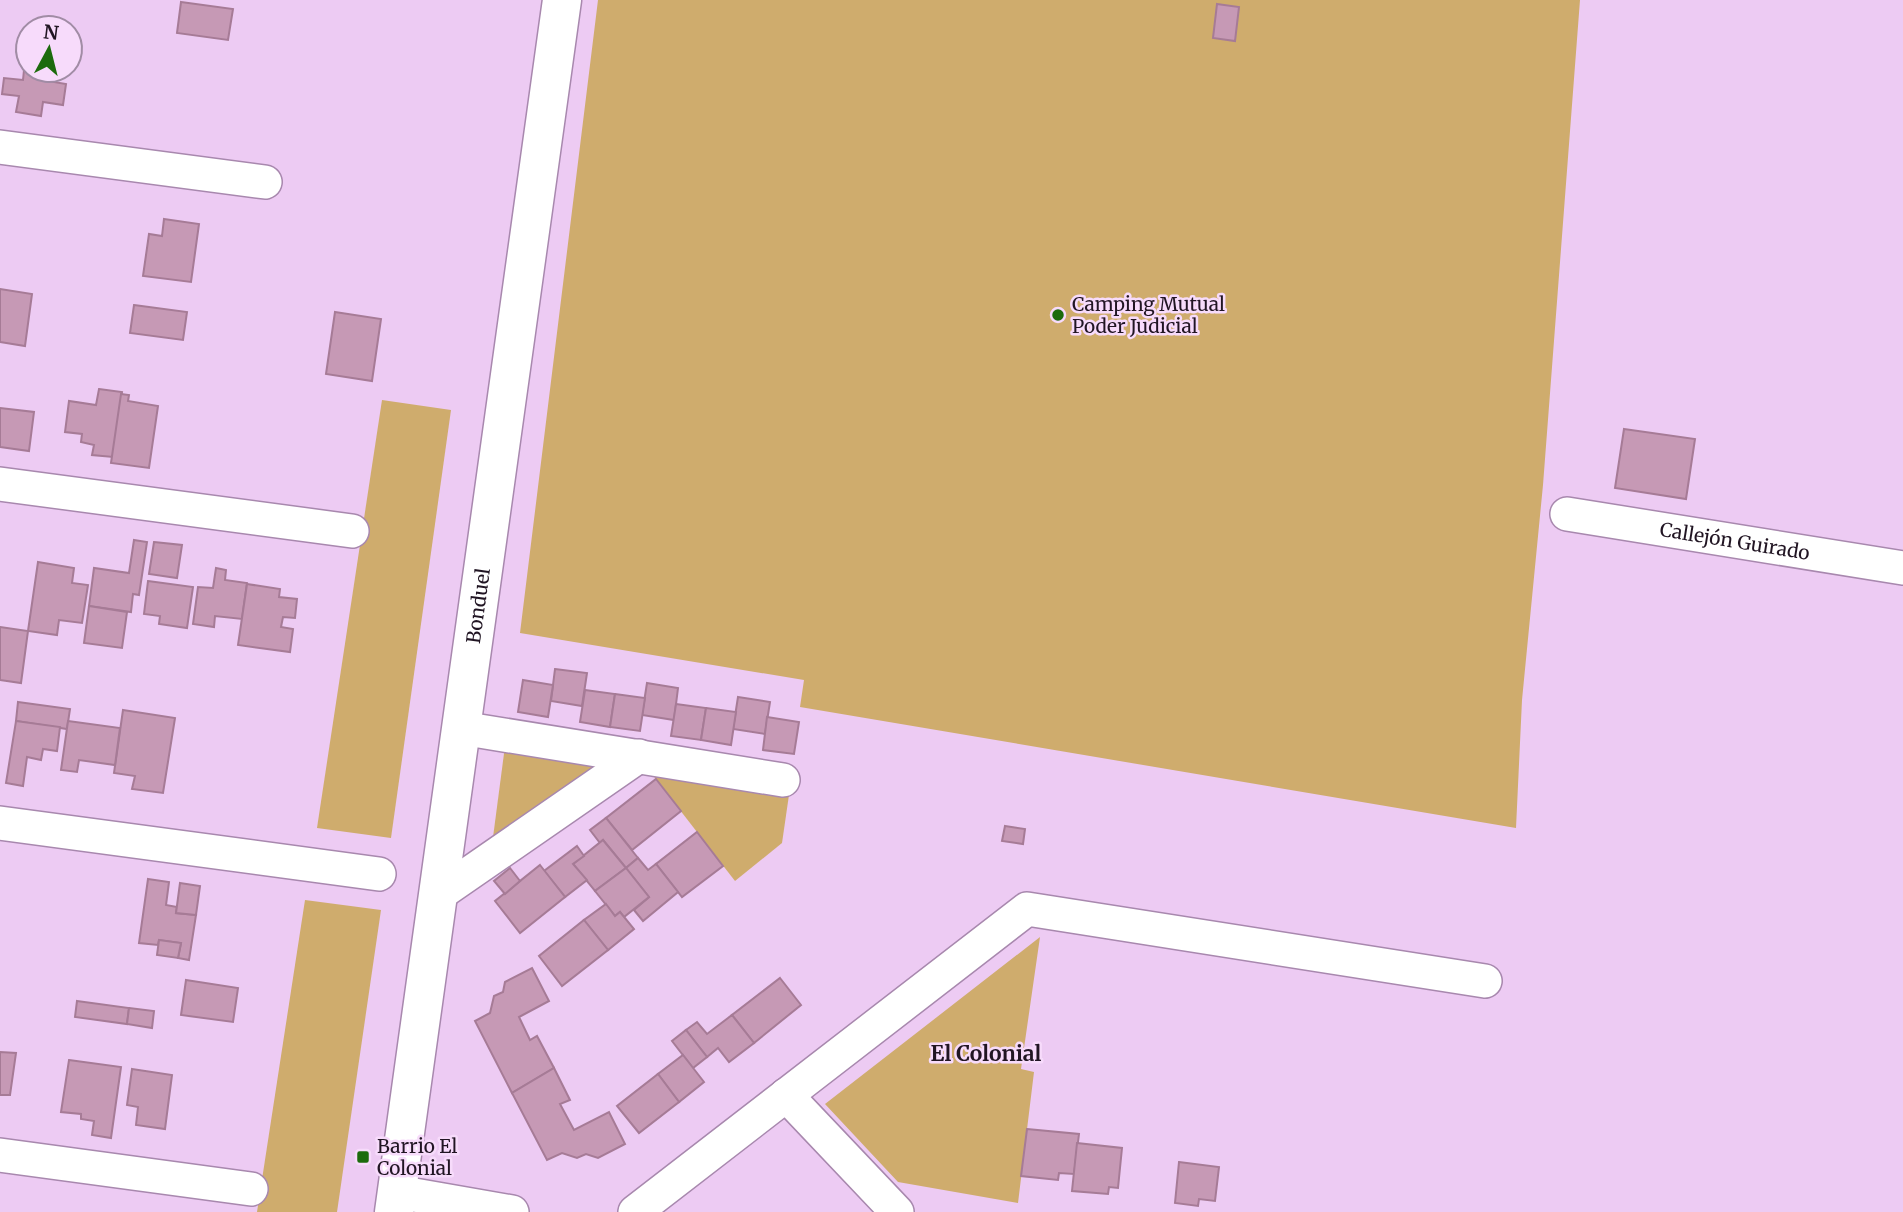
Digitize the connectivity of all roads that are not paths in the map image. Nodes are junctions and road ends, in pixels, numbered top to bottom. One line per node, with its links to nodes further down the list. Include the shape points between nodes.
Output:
1 (562, 0): 8 (main road, Bonduel)
2 (0, 147): 3 (street)
3 (265, 182)
4 (0, 485): 6 (street)
5 (1567, 514): 7 (street, Callejón Guirado)
6 (352, 531)
7 (1903, 568)
8 (461, 728): 9 (street); 13 (main road, Bonduel)
9 (639, 756): 10 (street); 13 (street)
10 (783, 780)
11 (0, 822): 12 (street)
12 (379, 874)
13 (438, 895): 18 (main road, Bonduel)
14 (1485, 981): 15 (street, via 1027,909)
15 (786, 1095): 20 (street); 21 (street)
16 (0, 1155): 17 (street)
17 (251, 1189)
18 (396, 1202): 19 (street)
19 (512, 1212)
20 (635, 1212)
21 (897, 1212)

